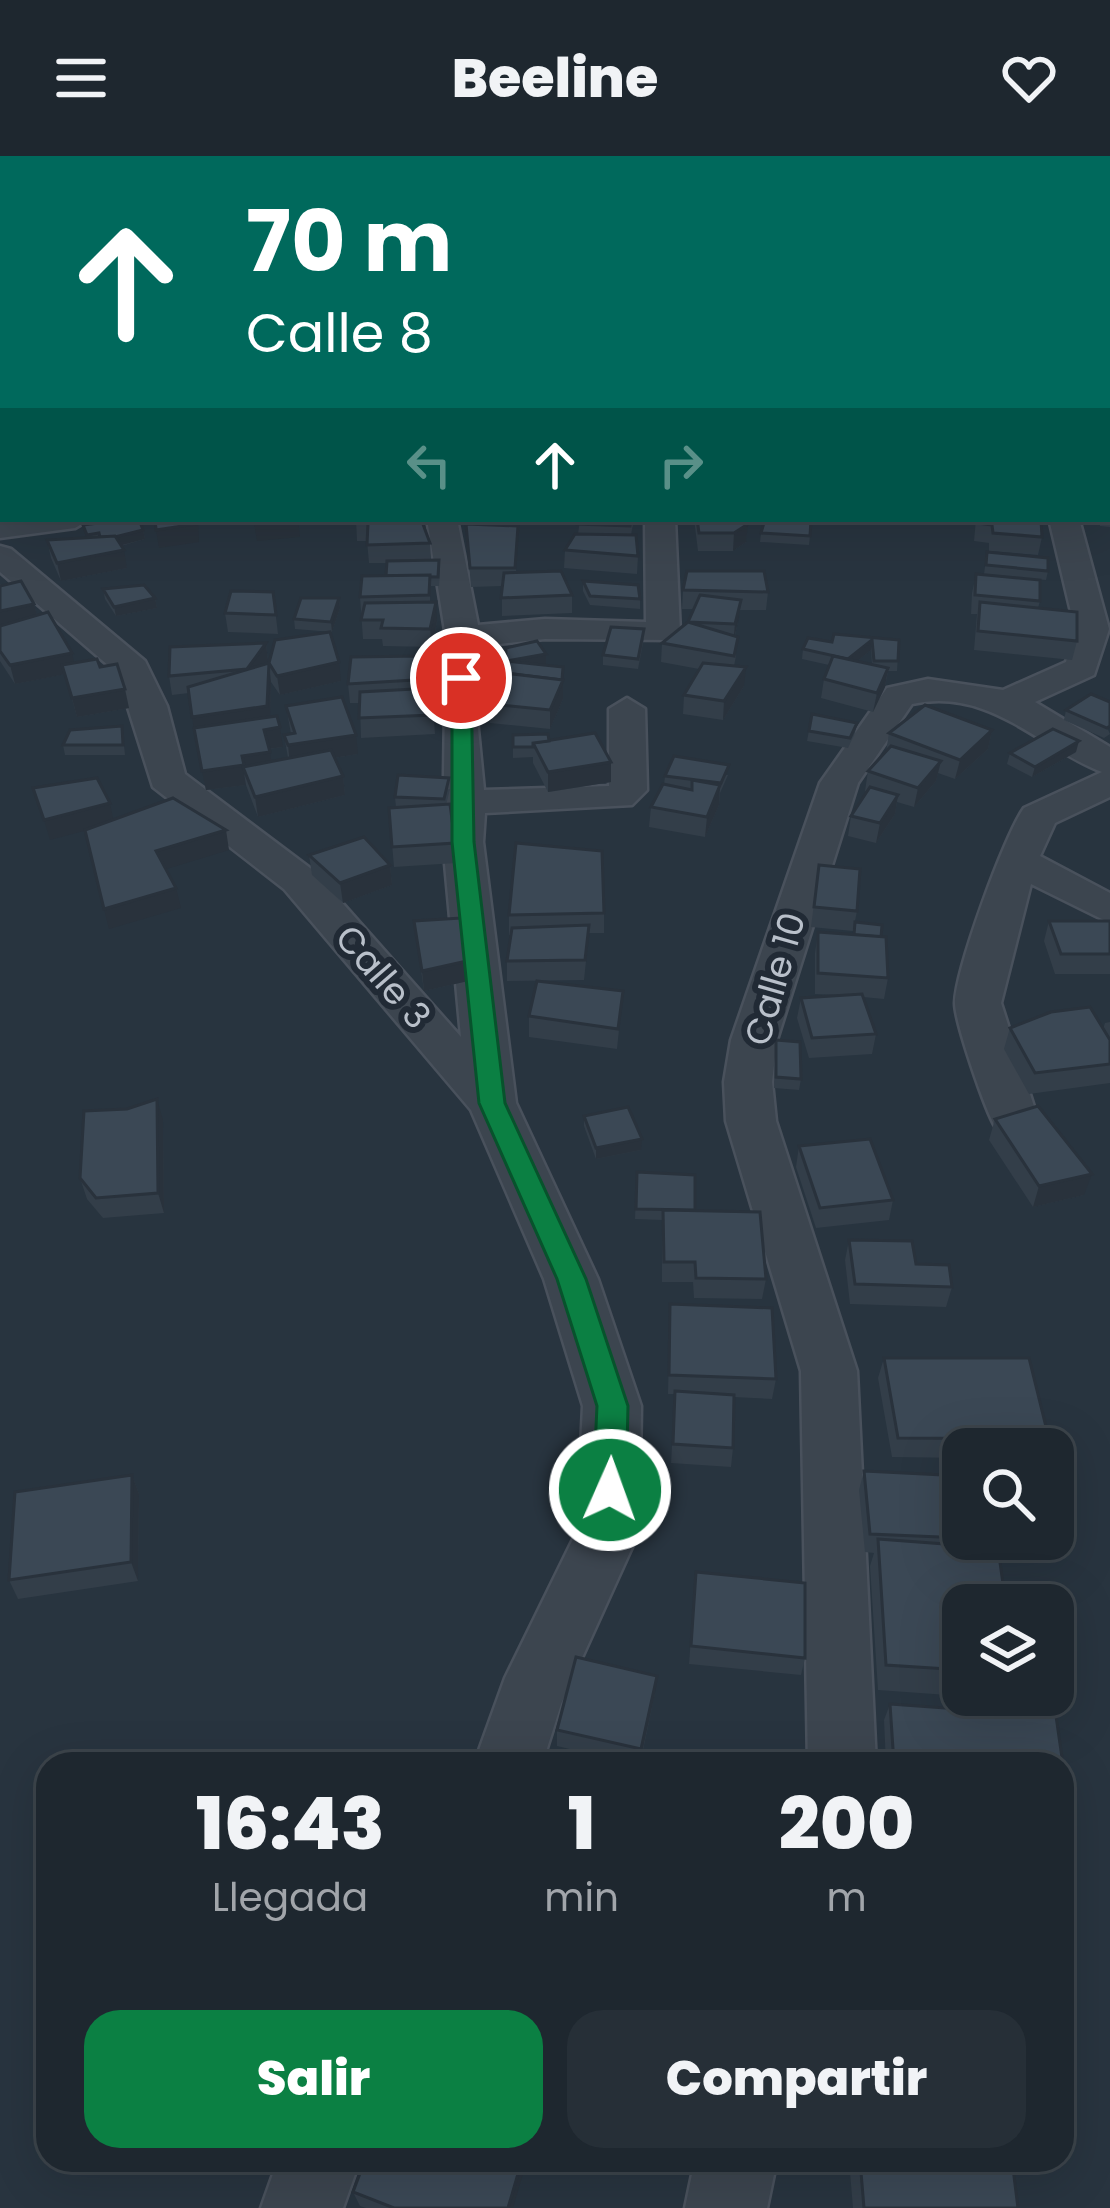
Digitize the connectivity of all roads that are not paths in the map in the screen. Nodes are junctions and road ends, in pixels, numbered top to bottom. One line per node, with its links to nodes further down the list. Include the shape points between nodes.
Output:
1 (52, 522): 5 (street)
2 (443, 522): 7 (street)
3 (659, 522): 7 (street, via 662,633 545,629)
4 (1065, 522): 8 (street, via 1092,629 1082,668)
5 (0, 529)
6 (0, 556): 15 (street, Calle 3, via 133,668 166,779 298,880)
7 (464, 637): 12 (street)
8 (1006, 701): 10 (street); 18 (street, Calle 10, via 928,690 900,696 839,783 754,1040 751,1121 830,1371)
9 (626, 710): 12 (street, via 628,790 618,797)
10 (1110, 763)
11 (1110, 782): 13 (street, via 1038,816)
12 (466, 802): 15 (street, via 463,842)
13 (1017, 860): 14 (street); 16 (street, via 978,1004)
14 (1110, 910)
15 (492, 1103): 17 (street, Calle 3, via 572,1279 612,1406 608,1532)
16 (1013, 1116)
17 (512, 1752)
18 (842, 1752)
19 (315, 2172): 21 (street)
20 (734, 2172): 22 (street)
21 (302, 2208)
22 (726, 2208)

